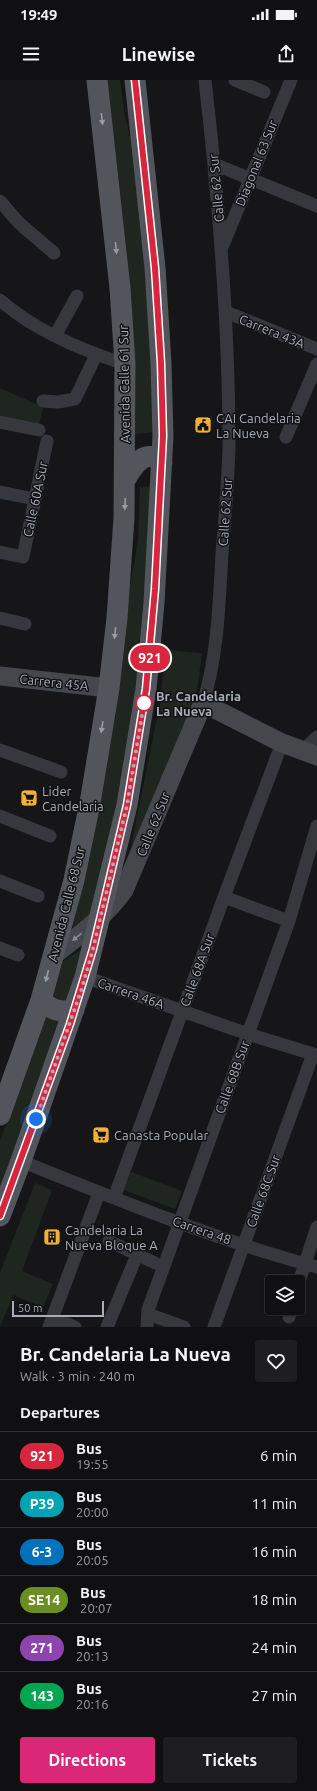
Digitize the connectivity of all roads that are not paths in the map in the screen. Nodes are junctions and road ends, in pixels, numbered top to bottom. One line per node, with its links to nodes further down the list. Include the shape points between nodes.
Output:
1 (97, 80): 19 (main road, Avenida Calle 61 Sur, one-way to 19, via 119,281)
2 (135, 80): 24 (main road, via 155,268 161,370)
3 (205, 80): 7 (street, Calle 62 Sur)
4 (235, 80): 6 (street)
5 (291, 80): 8 (street, Diagonal 63 Sur)
6 (264, 92)
7 (214, 164): 8 (street); 11 (street, Calle 62 Sur)
8 (250, 178): 10 (street); 11 (street, Diagonal 63 Sur)
9 (0, 201): 12 (street, via 19,223)
10 (317, 206)
11 (222, 246): 15 (street, Calle 62 Sur)
12 (54, 253)
13 (77, 296): 16 (street)
14 (0, 300): 16 (street, via 34,325)
15 (226, 312): 17 (street, Carrera 43A); 33 (street, Calle 62 Sur, via 229,404 227,499 215,650)
16 (55, 336): 18 (street)
17 (317, 349)
18 (96, 355): 19 (street); 21 (street, via 74,399)
19 (125, 364): 25 (main road, Avenida Calle 61 Sur)
20 (317, 364): 23 (street)
21 (43, 401)
22 (0, 422): 27 (street, Calle 60A Sur, via 43,436)
23 (286, 437)
24 (162, 463): 25 (main road, via 153,457 145,457 138,461); 45 (main road, via 146,689 127,805)
25 (125, 480): 32 (main road, Avenida Calle 61 Sur, one-way to 32, via 120,579)
26 (0, 492): 27 (street)
27 (34, 500): 28 (street, Calle 60A Sur, via 23,557)
28 (0, 552)
29 (0, 618): 30 (street)
30 (26, 624)
31 (0, 676): 32 (street, Carrera 45A)
32 (109, 688): 49 (main road, Avenida Calle 68 Sur, one-way to 49, via 74,880)
33 (203, 703): 35 (street); 45 (street, Calle 62 Sur, via 132,876 116,902)
34 (317, 737): 37 (street)
35 (282, 743): 37 (street); 44 (street, Calle 68A Sur)
36 (0, 750): 38 (street)
37 (309, 754)
38 (61, 772)
39 (0, 816): 41 (street)
40 (317, 826): 46 (street, Calle 68B Sur)
41 (50, 836)
42 (0, 881): 43 (street)
43 (38, 896)
44 (224, 897): 46 (street); 53 (street, Calle 68A Sur)
45 (101, 918): 49 (street, Calle 62 Sur, one-way to 49); 50 (main road)
46 (289, 921): 54 (street, Calle 68B Sur)
47 (0, 948): 48 (street)
48 (18, 955)
49 (53, 956): 51 (main road, Avenida Calle 68 Sur, one-way to 51)
50 (85, 977): 52 (main road); 53 (street, Carrera 46A)
51 (41, 1000): 52 (main road, via 56,1011); 56 (main road, Avenida Calle 68 Sur)
52 (74, 1010): 57 (main road)
53 (183, 1011): 54 (street, Carrera 46A); 59 (street, Calle 68A Sur)
54 (248, 1034): 55 (street, Carrera 46A); 61 (street, Calle 68B Sur)
55 (313, 1054): 64 (street, Calle 68C Sur)
56 (0, 1115)
57 (21, 1161): 58 (street, Carrera 48); 60 (main road)
58 (99, 1193): 59 (street, Carrera 48); 70 (street)
59 (114, 1198): 61 (street, Carrera 48)
60 (0, 1216)
61 (180, 1223): 64 (street, Carrera 48); 69 (street, Calle 68B Sur)
62 (317, 1228): 67 (street)
63 (109, 1241): 65 (street)
64 (243, 1244): 67 (street, Carrera 48); 74 (street, Calle 68C Sur)
65 (137, 1255): 66 (street); 72 (street)
66 (155, 1262)
67 (311, 1265): 68 (street)
68 (304, 1275)
69 (147, 1320): 73 (street)
70 (50, 1323): 71 (street)
71 (75, 1327)
72 (107, 1327)
73 (184, 1327)
74 (214, 1327)

